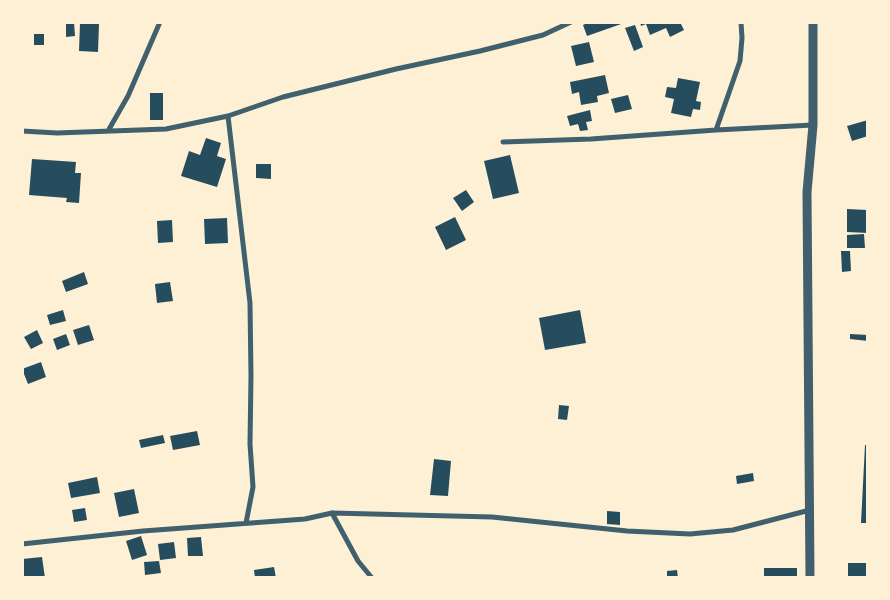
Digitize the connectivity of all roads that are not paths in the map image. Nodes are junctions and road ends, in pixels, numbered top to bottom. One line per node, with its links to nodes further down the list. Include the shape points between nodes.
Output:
1 (160, 22): 9 (street, via 128,96)
2 (571, 22): 5 (street, via 543,35 283,97)
3 (741, 22): 7 (street, via 740,61)
4 (813, 22): 6 (street)
5 (228, 116): 9 (street, via 166,129); 13 (street, via 250,302 253,486)
6 (813, 125): 7 (street); 11 (street, via 807,192)
7 (716, 130): 10 (street)
8 (22, 131): 9 (street)
9 (108, 131)
10 (503, 142)
11 (810, 510): 12 (street, via 734,530 690,534 627,531 492,516); 16 (street)
12 (332, 514): 13 (street); 15 (street, via 358,561)
13 (246, 523): 14 (street)
14 (22, 544)
15 (372, 578)
16 (810, 578)

